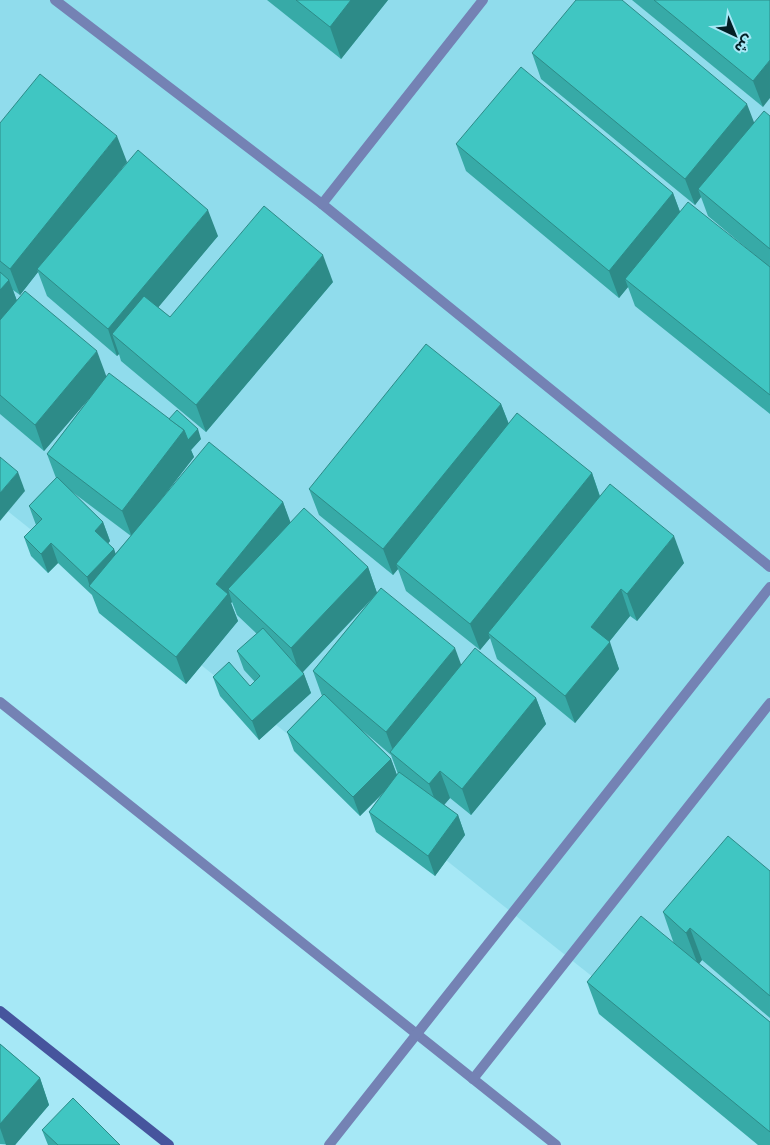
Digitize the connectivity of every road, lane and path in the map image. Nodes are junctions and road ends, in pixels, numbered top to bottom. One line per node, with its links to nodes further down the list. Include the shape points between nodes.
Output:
1 (55, 0): 3 (street)
2 (483, 0): 3 (street)
3 (322, 204): 4 (street)
4 (770, 568)
5 (770, 587): 9 (street)
6 (0, 702): 9 (street)
7 (770, 703): 10 (street)
8 (0, 1011): 11 (street)
9 (416, 1034): 10 (street); 12 (street)
10 (473, 1079): 13 (street)
11 (169, 1145)
12 (329, 1145)
13 (556, 1145)

